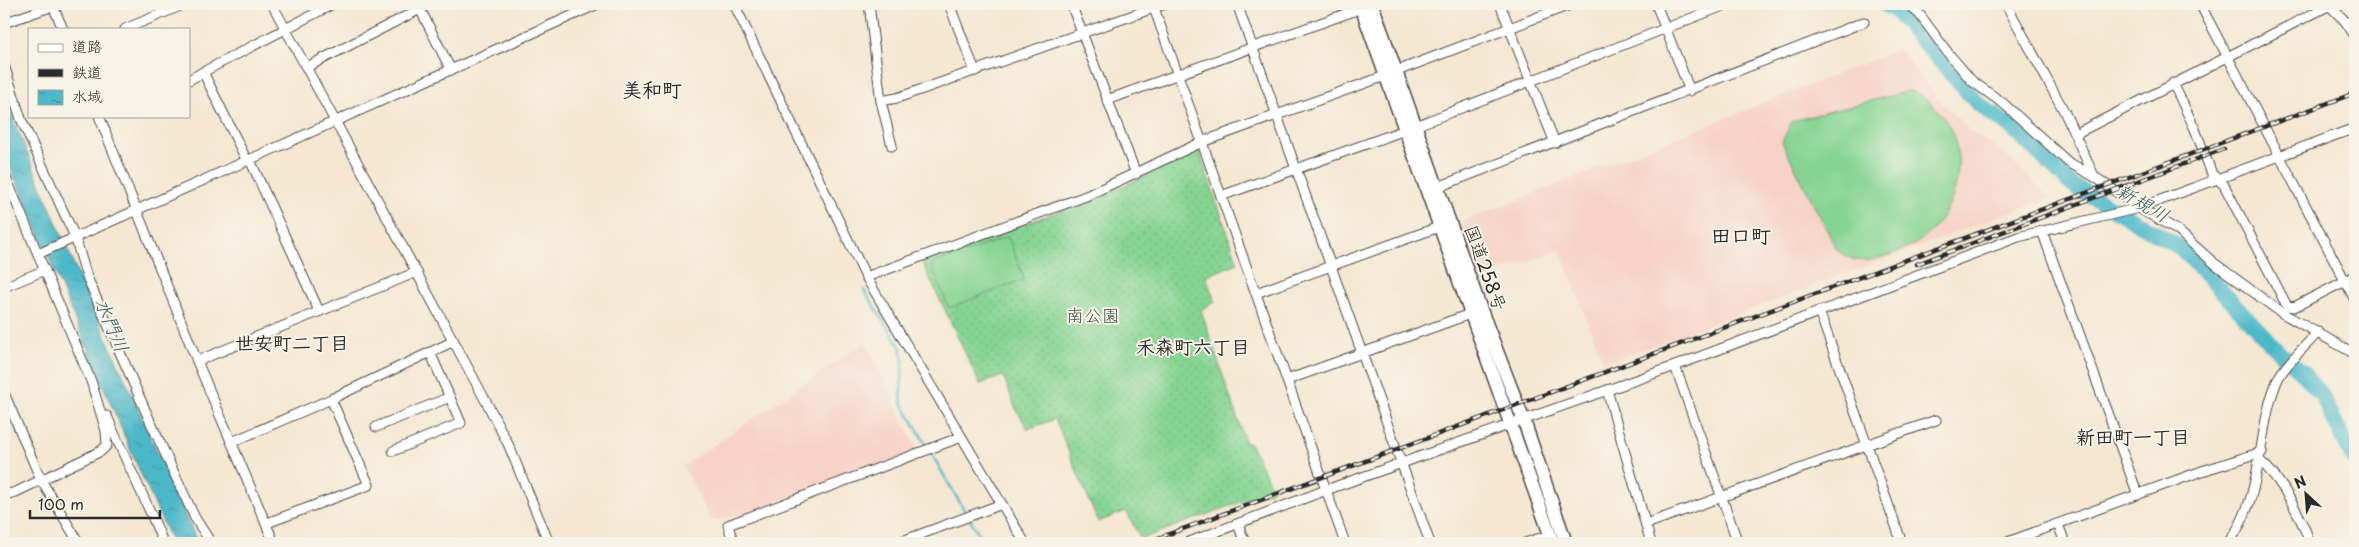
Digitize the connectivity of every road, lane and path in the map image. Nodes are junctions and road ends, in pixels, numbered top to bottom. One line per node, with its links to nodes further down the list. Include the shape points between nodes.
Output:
1 (185, 4): 25 (street)
2 (272, 4): 28 (street)
3 (333, 4): 28 (street)
4 (598, 4): 37 (street)
5 (734, 4): 77 (street)
6 (870, 4): 48 (street)
7 (949, 4): 38 (street)
8 (1071, 4): 31 (street)
9 (1165, 4): 22 (street)
10 (1238, 4): 33 (street)
11 (1500, 4): 29 (street)
12 (1572, 4): 29 (street)
13 (1656, 4): 30 (street)
14 (1728, 4): 30 (street)
15 (1908, 4): 63 (street, via 1972,81 2004,104 2068,162)
16 (2006, 4): 54 (street)
17 (2200, 4): 34 (street)
18 (2330, 4): 32 (street); 34 (street)
19 (53, 5): 24 (street); 26 (street)
20 (1368, 5): 33 (street); 39 (highway, 国道258号); 42 (highway, 国道258号)
21 (419, 6): 36 (street); 37 (street)
22 (1154, 8): 31 (street); 41 (street)
23 (1864, 22): 46 (street)
24 (4, 23)
25 (145, 25): 27 (street)
26 (63, 28)
27 (130, 28)
28 (286, 28): 36 (street); 40 (street)
29 (1509, 28): 39 (street); 44 (street)
30 (1666, 28): 44 (street); 46 (street)
31 (1082, 34): 38 (street); 47 (street)
32 (2355, 36)
33 (1254, 48): 41 (street); 49 (street)
34 (2227, 56): 45 (street); 58 (street)
35 (4, 66): 71 (street, via 21,119)
36 (307, 67): 51 (street)
37 (451, 70): 51 (street)
38 (975, 71): 48 (street)
39 (1397, 71): 52 (highway, 国道258号)
40 (203, 72): 43 (street); 59 (street)
41 (1178, 75): 47 (street); 55 (street)
42 (1385, 76): 49 (street); 52 (highway, 国道258号)
43 (190, 79)
44 (1530, 80): 52 (street); 56 (street)
45 (2173, 83): 54 (street); 64 (street, via 2212,174)
46 (1690, 91): 56 (street)
47 (1107, 100): 62 (street)
48 (881, 101): 57 (street)
49 (1278, 115): 55 (street); 60 (street)
50 (100, 118): 68 (street)
51 (336, 122): 59 (street); 75 (street)
52 (1411, 128): 60 (street); 65 (highway, 国道258号); 69 (highway, 国道258号)
53 (2355, 128): 58 (street)
54 (2074, 134): 63 (street)
55 (1202, 142): 62 (street); 66 (street)
56 (1555, 143): 65 (street)
57 (892, 146)
58 (2279, 157): 64 (street); 78 (street)
59 (248, 161): 68 (street); 83 (street)
60 (1296, 170): 66 (street); 73 (street)
61 (4, 173): 72 (street)
62 (1136, 174): 77 (street, via 1019,222)
63 (2095, 176): 67 (street)
64 (2219, 179): 67 (street); 82 (street)
65 (1438, 187): 100 (highway, 国道258号)
66 (1221, 196): 80 (street)
67 (2139, 208): 70 (street); 82 (street, via 2177,230 2214,263)
68 (137, 210): 71 (street); 91 (street)
69 (1439, 227): 73 (street); 85 (highway, 国道258号)
70 (2042, 230): 84 (street); 111 (street)
71 (72, 238): 72 (street); 122 (street, via 150,421)
72 (40, 252): 74 (street)
73 (1331, 266): 80 (street); 89 (street)
74 (45, 270): 79 (street); 98 (street)
75 (417, 272): 83 (street); 87 (street)
76 (2355, 276): 78 (street)
77 (866, 277): 103 (street)
78 (2345, 282): 81 (street); 82 (street)
79 (4, 286)
80 (1256, 293): 93 (street)
81 (2355, 300)
82 (2285, 310): 86 (street)
83 (318, 311): 91 (street)
84 (1819, 311): 92 (street); 105 (street)
85 (1470, 314): 89 (street); 101 (highway, 国道258号)
86 (2318, 332): 90 (street); 107 (street, via 2282,372 2272,395)
87 (454, 341): 88 (street); 124 (street, via 509,446)
88 (430, 352): 96 (street); 97 (street)
89 (1363, 353): 93 (street); 108 (street)
90 (2355, 354)
91 (197, 361): 104 (street)
92 (1675, 366): 94 (street); 113 (street)
93 (1287, 380): 110 (street)
94 (1607, 390): 100 (street); 117 (street)
95 (4, 393): 109 (street)
96 (450, 397): 102 (street); 106 (street, via 461,423)
97 (331, 399): 104 (street); 115 (street, via 369,485)
98 (98, 404): 109 (street, via 107,445); 121 (street, via 104,410)
99 (1936, 420): 105 (street)
100 (1524, 421): 101 (street); 133 (highway, 国道258号)
101 (1509, 424): 108 (street); 119 (highway, 国道258号)
102 (376, 427)
103 (962, 437): 114 (street); 125 (street, via 728,525)
104 (232, 442): 115 (street)
105 (1868, 444): 113 (street); 136 (street)
106 (393, 451)
107 (2261, 457): 111 (street); 139 (street, via 2243,518); 140 (street, via 2302,521)
108 (1402, 463): 110 (street); 131 (street)
109 (42, 480): 112 (street); 120 (street)
110 (1326, 490): 116 (street); 130 (street)
111 (2138, 494): 118 (street)
112 (4, 495)
113 (1721, 496): 117 (street); 135 (street)
114 (1002, 504): 126 (street); 127 (street)
115 (267, 523): 123 (street)
116 (1238, 524): 128 (street); 129 (street)
117 (1646, 524): 134 (street)
118 (2058, 524): 137 (street); 138 (street)
119 (1552, 539): 132 (street)
120 (79, 543)
121 (164, 543)
122 (210, 543)
123 (274, 543)
124 (549, 543)
125 (731, 543)
126 (897, 543)
127 (1025, 543)
128 (1187, 543)
129 (1245, 543)
130 (1346, 543)
131 (1430, 543)
132 (1525, 543)
133 (1566, 543)
134 (1651, 543)
135 (1738, 543)
136 (1902, 543)
137 (2005, 543)
138 (2065, 543)
139 (2228, 543)
140 (2310, 543)

